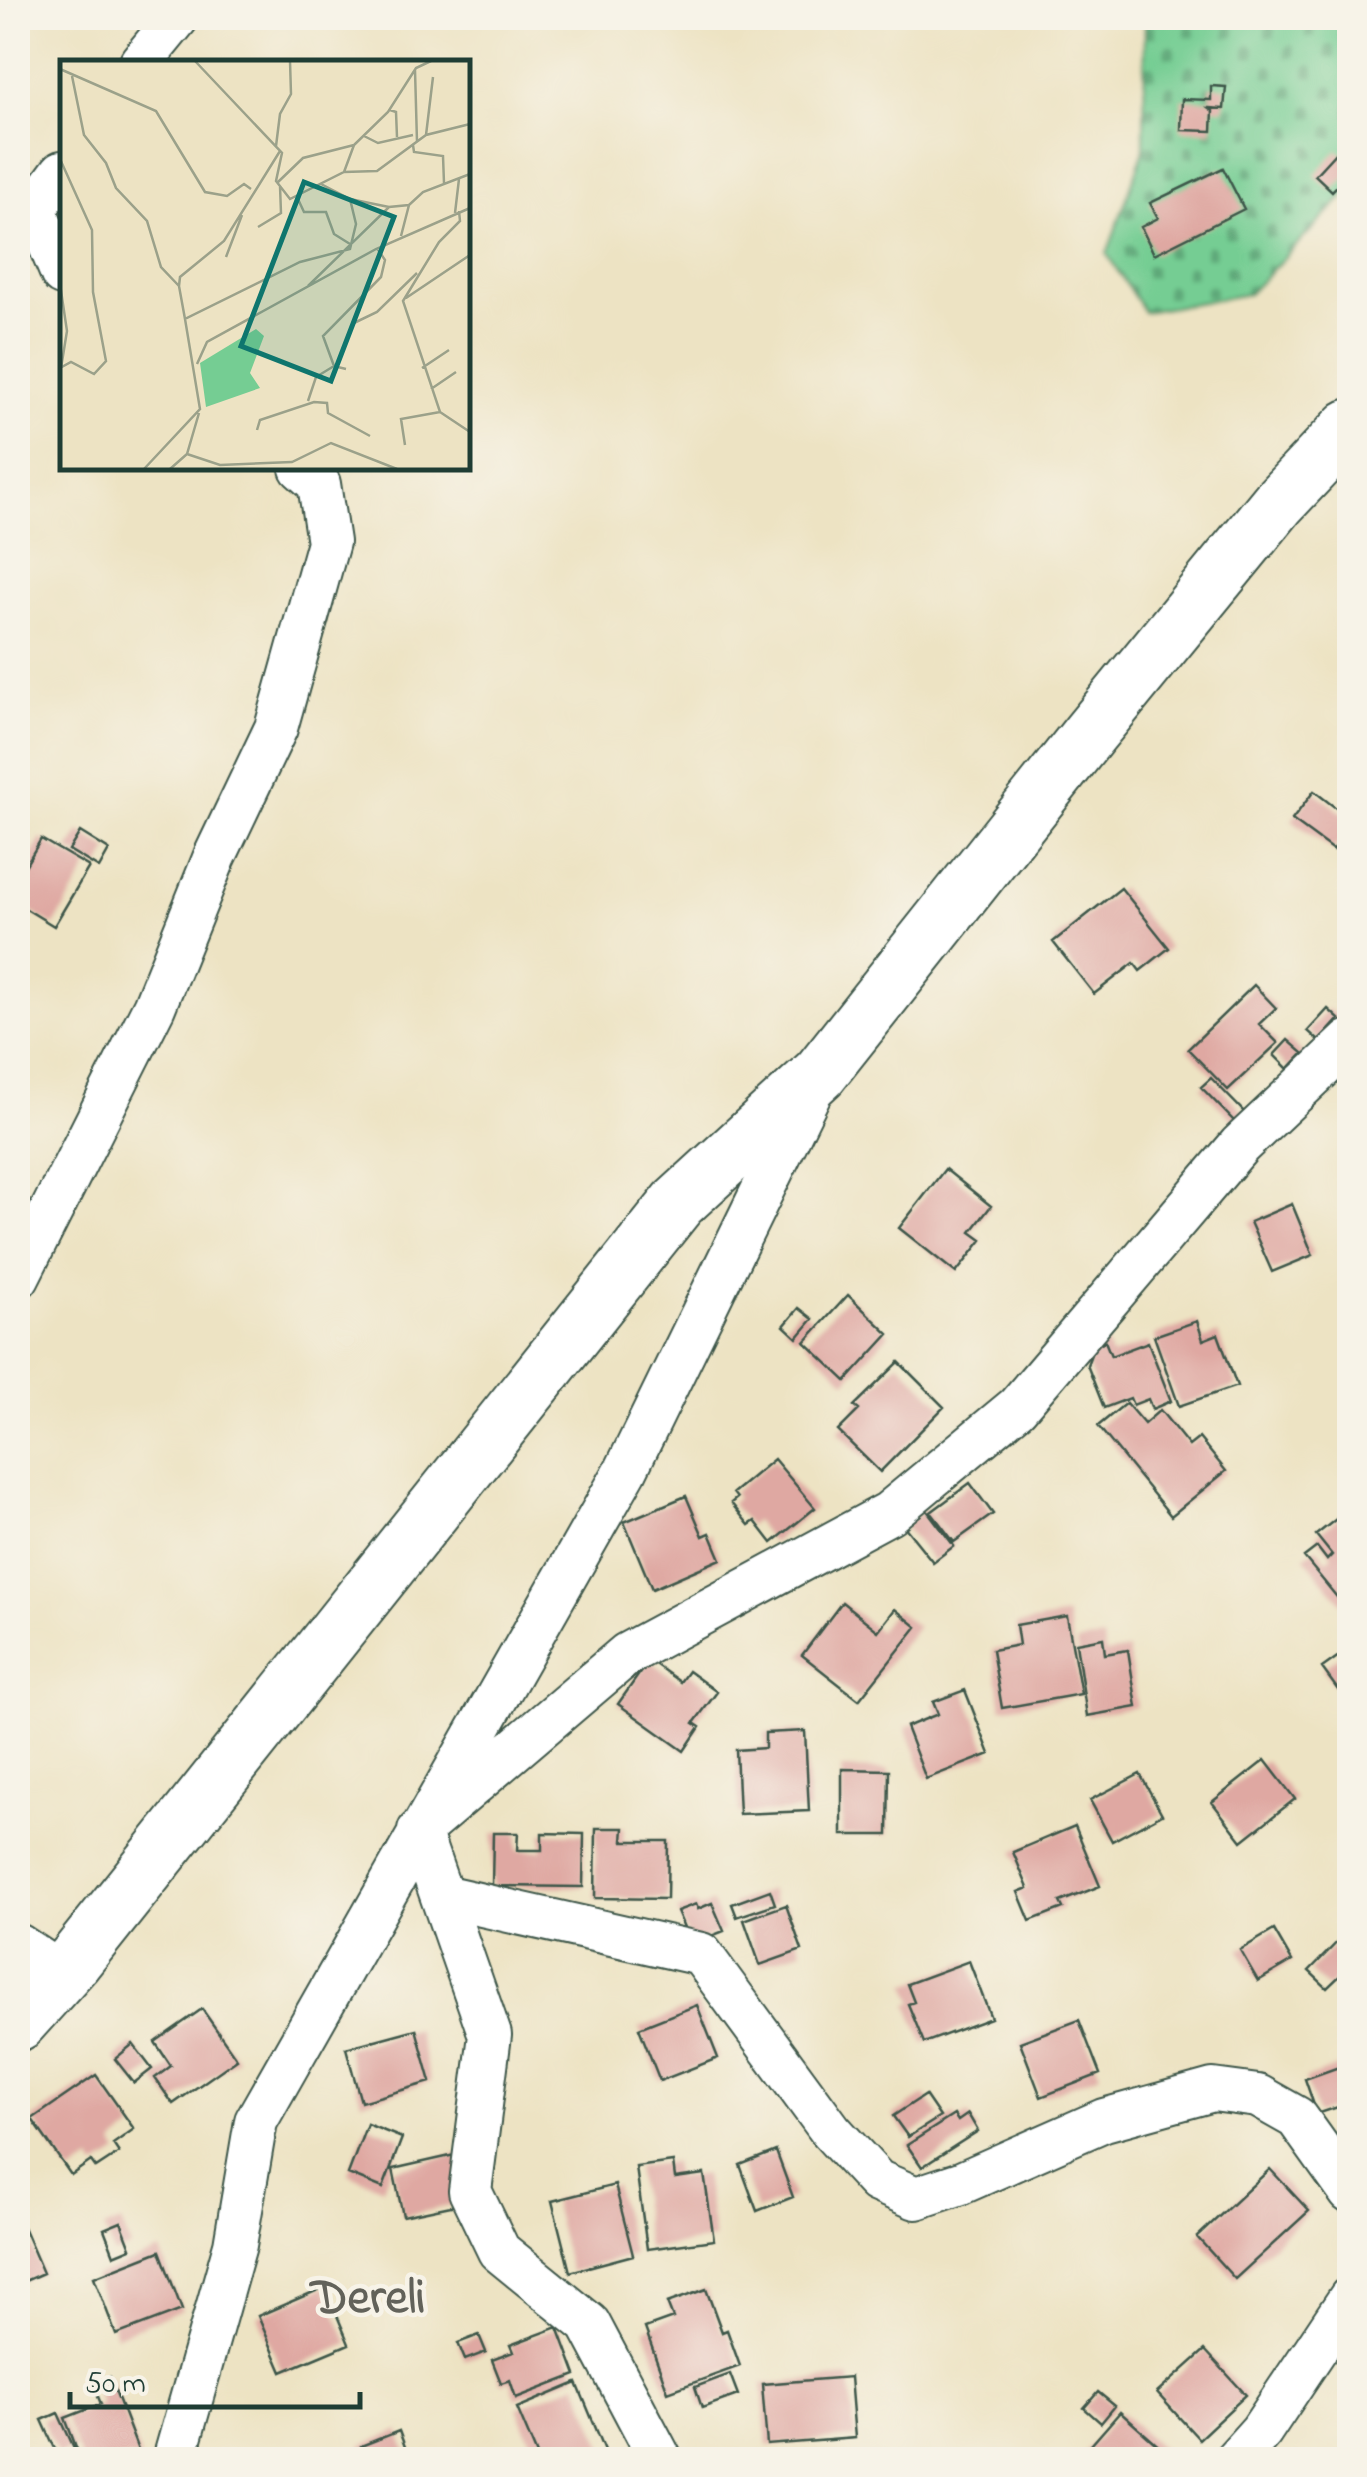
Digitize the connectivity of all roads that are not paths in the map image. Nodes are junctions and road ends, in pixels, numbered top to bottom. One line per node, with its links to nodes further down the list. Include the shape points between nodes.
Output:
1 (176, 18): 2 (street)
2 (142, 60)
3 (60, 175): 4 (street, via 42,199)
4 (25, 204): 5 (street)
5 (60, 270)
6 (1350, 427): 9 (street, via 1278,503)
7 (303, 470): 10 (street, via 319,484 328,542 276,728 154,1007)
8 (1350, 1041): 11 (street, via 1240,1145 1017,1407 889,1513 627,1654)
9 (820, 1072): 11 (street, via 626,1470); 14 (street, via 678,1203)
10 (18, 1277)
11 (419, 1831): 12 (street); 18 (street, via 256,2121 235,2245)
12 (442, 1896): 16 (street, via 701,1954 831,2131 877,2181 916,2198 1104,2120 1213,2090 1258,2096 1297,2118); 19 (street, via 490,2035 470,2192 499,2251 588,2324)
13 (18, 1945): 14 (street)
14 (62, 1974): 15 (street)
15 (18, 2024)
16 (1350, 2192)
17 (1350, 2298): 20 (street, via 1262,2432)
18 (174, 2460)
19 (661, 2460)
20 (1235, 2460)

